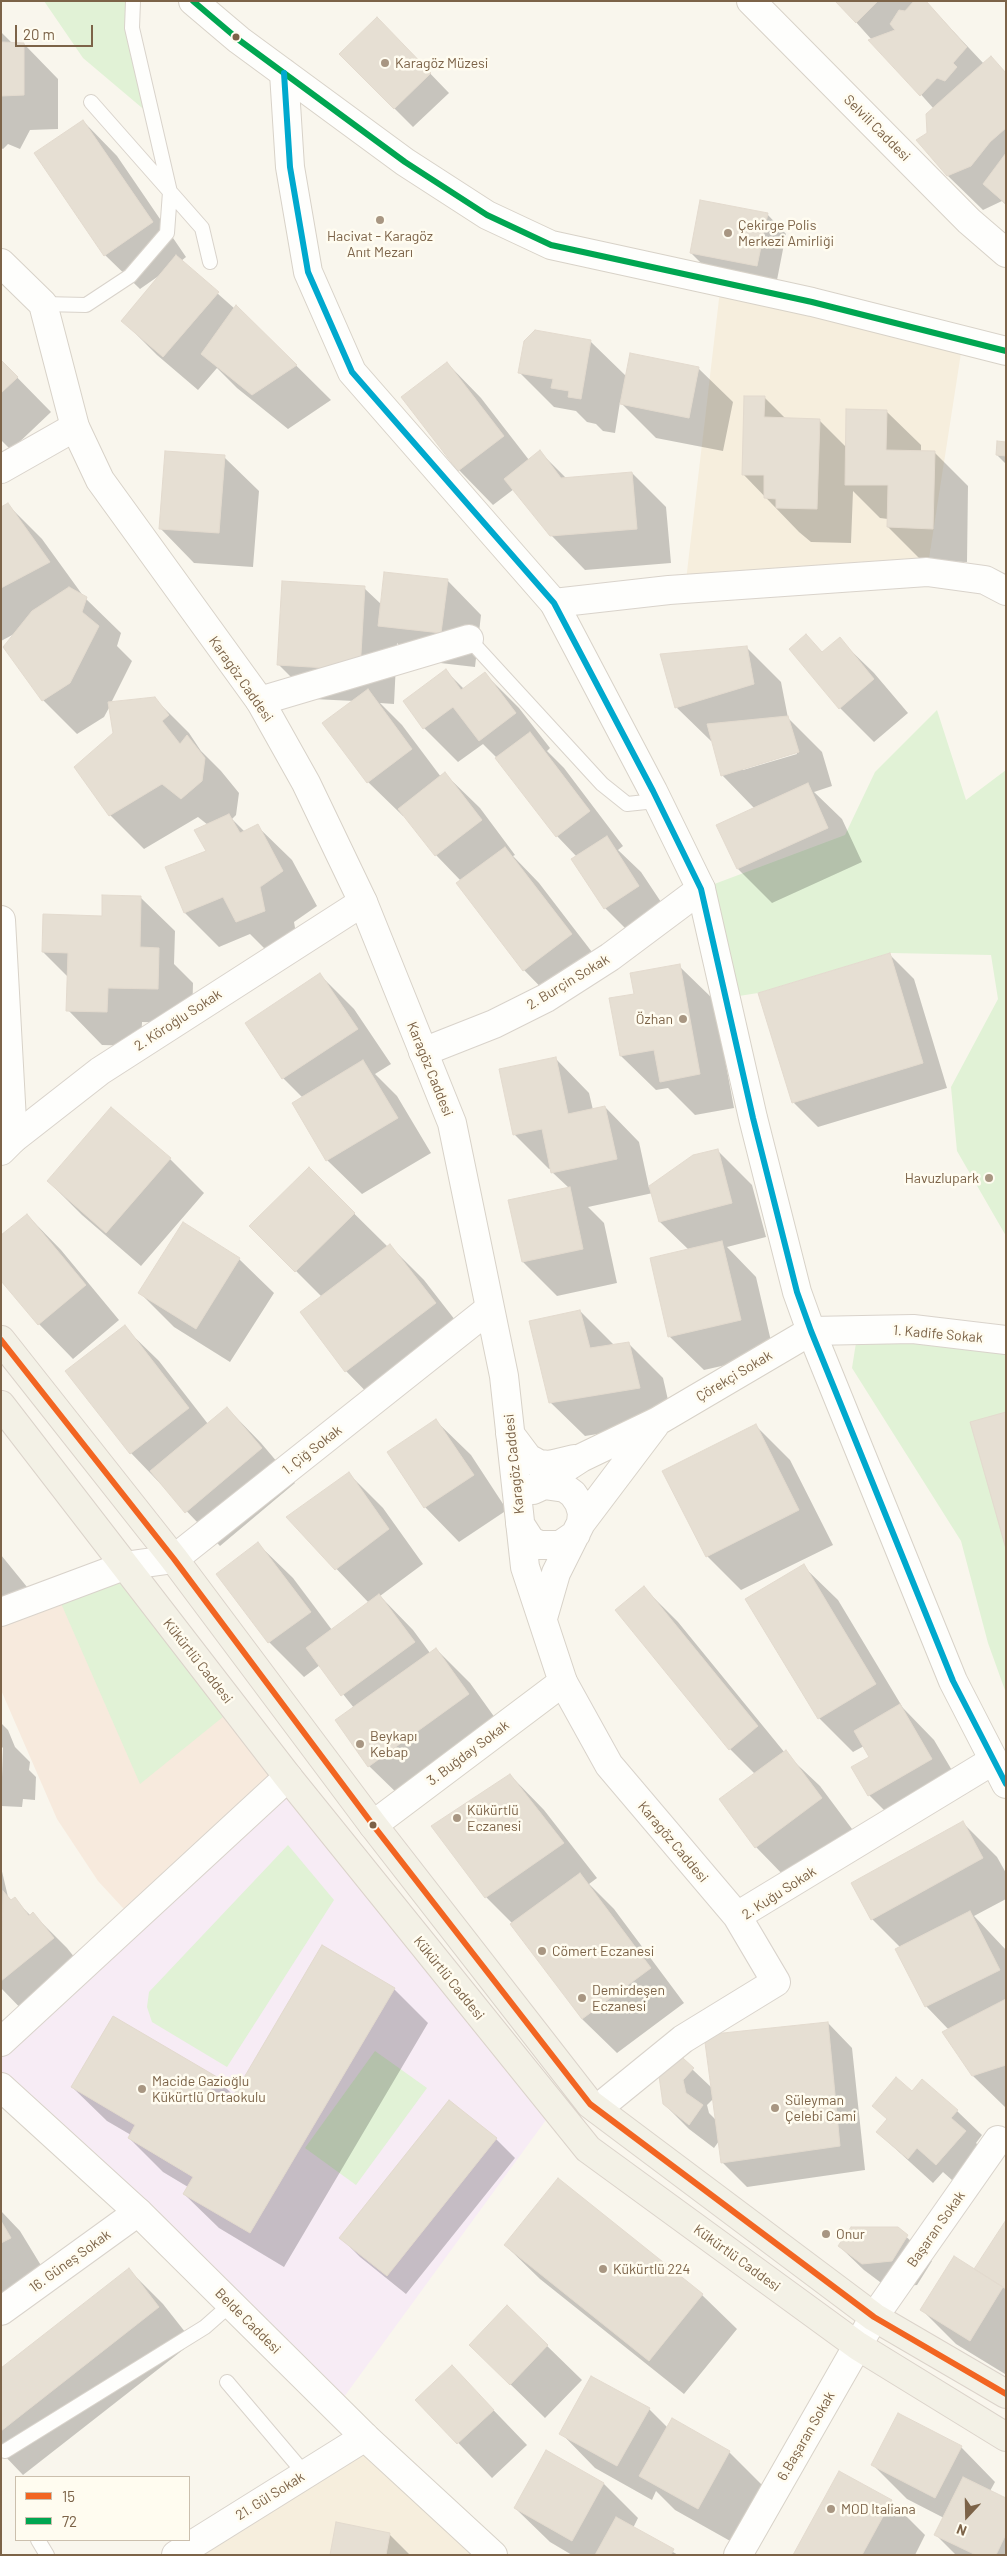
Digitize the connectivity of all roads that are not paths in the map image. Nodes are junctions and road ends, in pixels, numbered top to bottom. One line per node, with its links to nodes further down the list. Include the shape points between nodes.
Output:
1 (133, 1): 6 (lane, via 132,28)
2 (193, 1): 4 (street)
3 (751, 1): 7 (street, Selvili Caddesi, via 969,221)
4 (284, 73): 11 (street, via 405,162 487,215 551,245 812,302); 15 (street, via 290,167 308,272 352,372)
5 (91, 102): 6 (lane)
6 (170, 192): 8 (lane, via 202,228); 10 (lane, via 167,233 130,276 86,305)
7 (1006, 253)
8 (210, 262)
9 (1, 263): 10 (street)
10 (43, 304): 12 (street, Karagöz Caddesi)
11 (1006, 351)
12 (75, 426): 13 (street); 17 (street, Karagöz Caddesi, via 100,480)
13 (1, 469)
14 (1006, 591): 15 (street, via 985,580 927,572 669,590)
15 (554, 603): 18 (street)
16 (469, 639): 17 (street); 18 (lane, via 602,784 627,804 646,802)
17 (260, 701): 20 (street, Karagöz Caddesi, via 306,783)
18 (653, 791): 19 (street)
19 (701, 889): 22 (street, 2. Burçin Sokak, via 610,957 546,998 494,1024); 25 (street, via 753,1118 795,1284)
20 (363, 902): 22 (street, Karagöz Caddesi); 23 (street, 2. Köroğlu Sokak, via 100,1071)
21 (1, 920): 23 (street)
22 (423, 1052): 24 (street, Karagöz Caddesi, via 452,1123)
23 (7, 1145)
24 (489, 1309): 30 (street, Karagöz Caddesi, via 504,1376); 35 (street, 1. Çiğ Sokak)
25 (811, 1331): 27 (street, 1. Kadife Sokak, via 913,1329); 29 (street, Çörekçi Sokak); 40 (street, via 953,1681)
26 (1, 1340): 35 (main road)
27 (1006, 1340)
28 (1, 1405): 36 (main road, Kükürtlü Caddesi)
29 (658, 1422): 31 (street, Çörekçi Sokak); 34 (street)
30 (510, 1434): 31 (street, via 528,1458 539,1464 550,1465); 33 (street, Karagöz Caddesi)
31 (581, 1458): 32 (street)
32 (534, 1488): 33 (street, via 526,1495); 34 (street, via 555,1485 569,1491 579,1503 582,1513)
33 (520, 1519): 34 (street, via 531,1541 550,1547 560,1545); 38 (street, Karagöz Caddesi, via 525,1566)
34 (578, 1529): 38 (street, via 556,1573)
35 (174, 1559): 36 (street); 43 (main road)
36 (124, 1566): 37 (street); 41 (main road, Kükürtlü Caddesi)
37 (1, 1612)
38 (542, 1618): 39 (street, Karagöz Caddesi)
39 (563, 1682): 43 (street, 3. Buğday Sokak); 44 (street, Karagöz Caddesi, via 609,1765)
40 (994, 1760): 42 (street); 44 (street, 2. Kuğu Sokak)
41 (288, 1777): 45 (street); 53 (main road, Kükürtlü Caddesi, via 588,2149)
42 (1006, 1784)
43 (373, 1824): 47 (main road)
44 (737, 1916): 47 (street, 2. Kuğu Sokak, via 776,1982 683,2039)
45 (1, 2042)
46 (1, 2087): 49 (street, Belde Caddesi)
47 (597, 2109): 52 (main road)
48 (998, 2140): 52 (street, Başaran Sokak)
49 (138, 2212): 50 (street, Belde Caddesi); 51 (street, 16. Güneş Sokak)
50 (231, 2304): 56 (street, Belde Caddesi); 58 (lane, via 205,2327)
51 (1, 2311)
52 (874, 2318): 53 (street, 6.Başaran Sokak); 55 (main road)
53 (858, 2346): 57 (main road, Kükürtlü Caddesi); 64 (street, 6.Başaran Sokak)
54 (227, 2382): 59 (lane)
55 (1006, 2394)
56 (365, 2437): 59 (street, 21. Gül Sokak); 63 (street, Belde Caddesi)
57 (1006, 2437)
58 (5, 2451)
59 (305, 2474): 62 (street, 21. Gül Sokak)
60 (39, 2541): 61 (lane)
61 (47, 2555)
62 (176, 2555)
63 (493, 2555)
64 (738, 2555)

